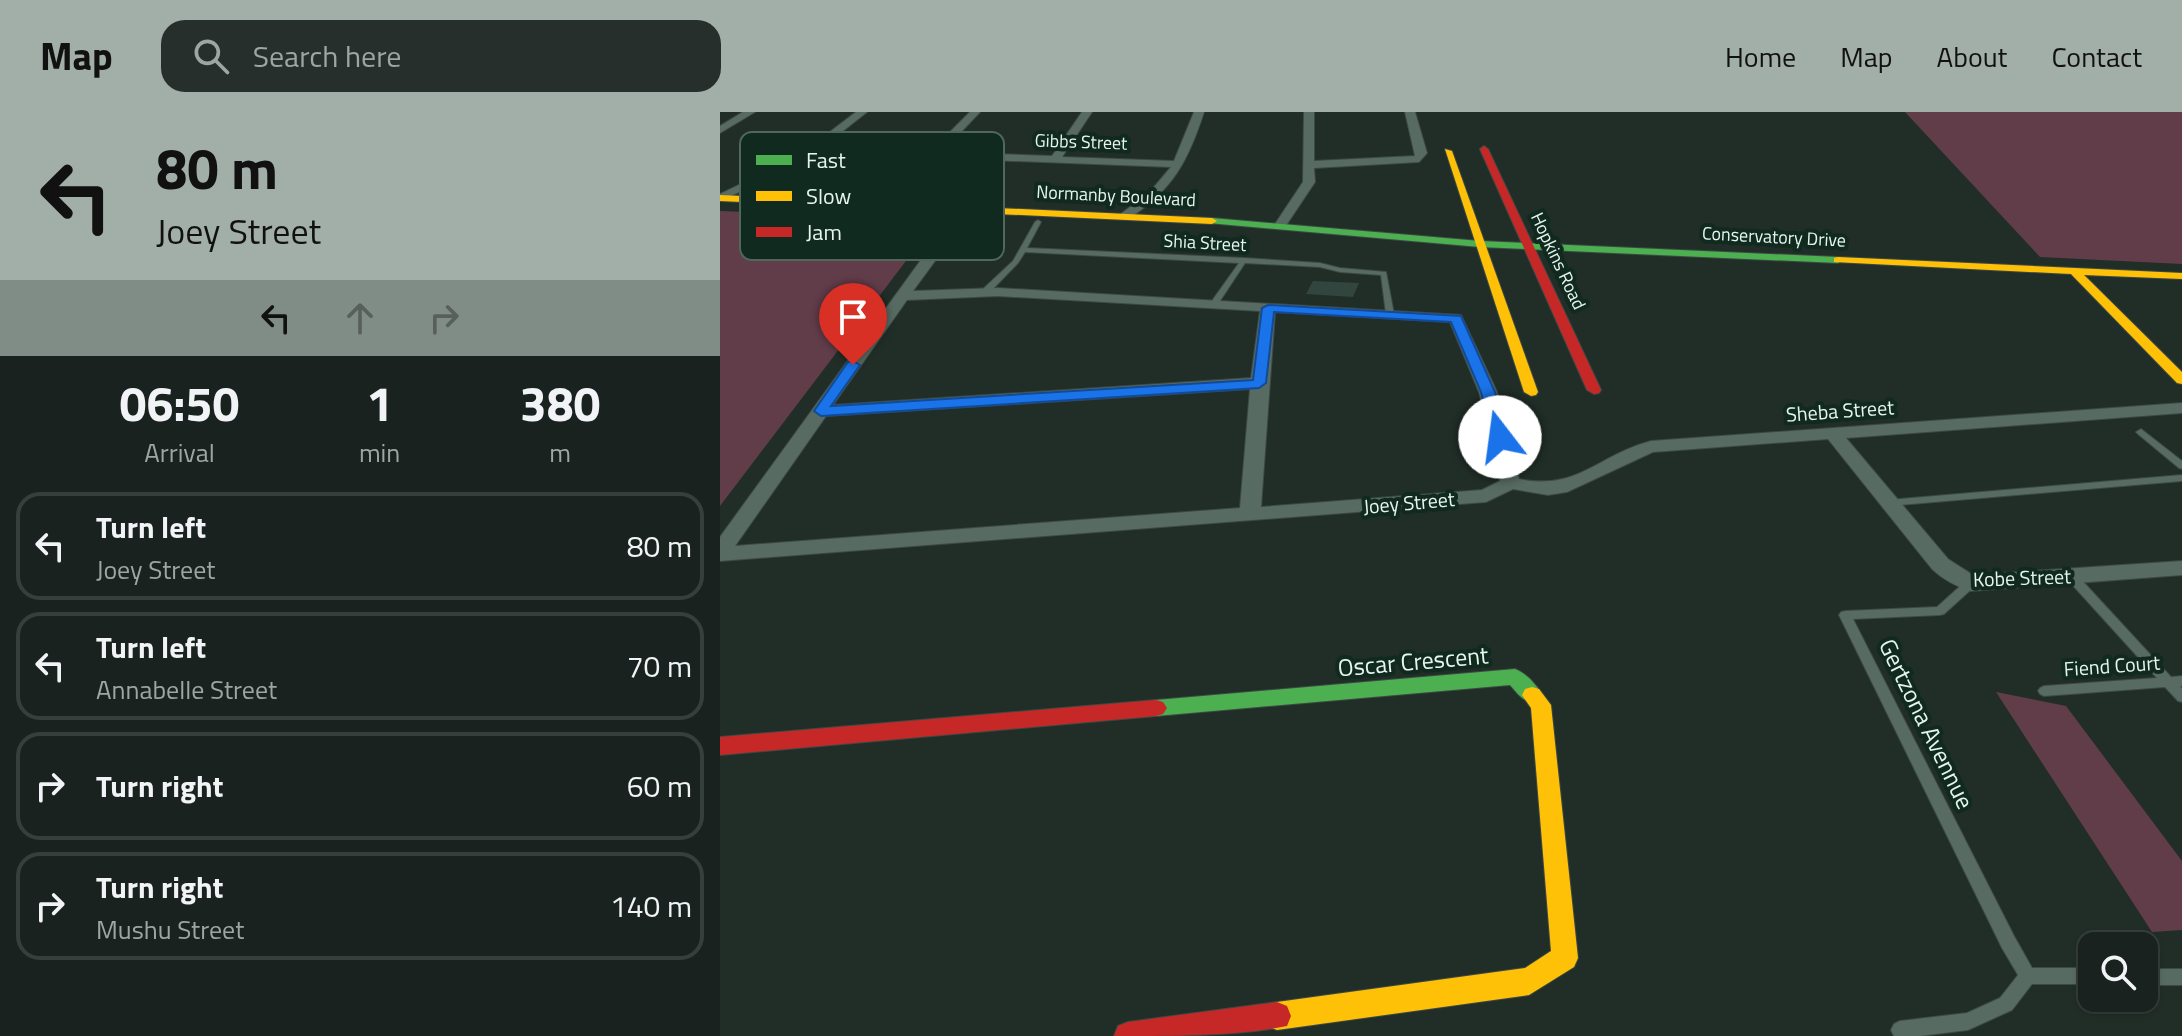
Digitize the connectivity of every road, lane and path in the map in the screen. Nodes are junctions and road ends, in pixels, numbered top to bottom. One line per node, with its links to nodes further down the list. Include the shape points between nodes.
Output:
1 (750, 112): 8 (street)
2 (862, 112): 9 (street)
3 (975, 112): 10 (street)
4 (1087, 112): 14 (street)
5 (1199, 112): 15 (street)
6 (1309, 112): 16 (street)
7 (1410, 112): 16 (street, via 1422,153 1419,159)
8 (720, 130)
9 (835, 132)
10 (955, 132)
11 (1484, 149): 25 (street, Hopkins Road)
12 (1448, 151): 24 (street)
13 (1004, 157): 14 (street, Gibbs Street)
14 (1055, 159): 15 (street, Gibbs Street)
15 (1180, 164): 20 (street)
16 (1309, 165): 22 (street, via 1306,187)
17 (740, 190): 18 (street)
18 (721, 198)
19 (1004, 211): 20 (street, Normanby Boulevard)
20 (1124, 216): 22 (street, Normanby Boulevard)
21 (1038, 222): 26 (lane)
22 (1281, 224): 23 (street, Normanby Boulevard)
23 (1365, 233): 24 (street, Conservatory Drive)
24 (1480, 244): 25 (street, Conservatory Drive); 39 (street)
25 (1528, 246): 29 (street, Conservatory Drive); 38 (street, Hopkins Road)
26 (1023, 250): 28 (lane, Shia Street); 31 (lane)
27 (929, 260): 32 (street)
28 (1244, 260): 33 (lane); 35 (lane, Shia Street, via 1384,273)
29 (2074, 271): 30 (street, Conservatory Drive); 36 (street)
30 (2182, 276)
31 (985, 292): 32 (street); 33 (street)
32 (902, 296): 41 (street)
33 (1213, 305): 34 (street)
34 (1268, 308): 35 (street); 37 (street)
35 (1390, 314): 46 (street, via 1456,318 1488,392)
36 (2182, 380)
37 (1259, 383): 41 (street); 48 (street)
38 (1594, 390)
39 (1531, 392)
40 (2182, 408): 43 (street, Sheba Street)
41 (821, 411): 49 (street)
42 (2141, 432): 44 (lane)
43 (1832, 433): 46 (street, Sheba Street, via 1651,447 1559,488); 47 (street, Kobe Street)
44 (2182, 466)
45 (2182, 478): 47 (lane)
46 (1510, 483): 48 (street, Joey Street, via 1486,496)
47 (1888, 503): 52 (street, Kobe Street, via 1940,564)
48 (1250, 516): 49 (street, Joey Street)
49 (720, 553)
50 (2182, 568): 51 (street, Kobe Street)
51 (2072, 577): 52 (street, Kobe Street); 53 (lane)
52 (1971, 583): 57 (lane, Gertzona Avennue, via 1940,611 1845,615)
53 (2176, 681): 54 (lane, Fiend Court); 55 (lane)
54 (2044, 691)
55 (2182, 697)
56 (720, 746): 62 (street, Oscar Crescent, via 1515,677 1541,705 1565,958 1529,981)
57 (2028, 976): 58 (lane); 61 (lane, via 2006,1004 1968,1021)
58 (2078, 976)
59 (2158, 977): 60 (lane)
60 (2182, 977)
61 (1900, 1030)
62 (1128, 1036)

